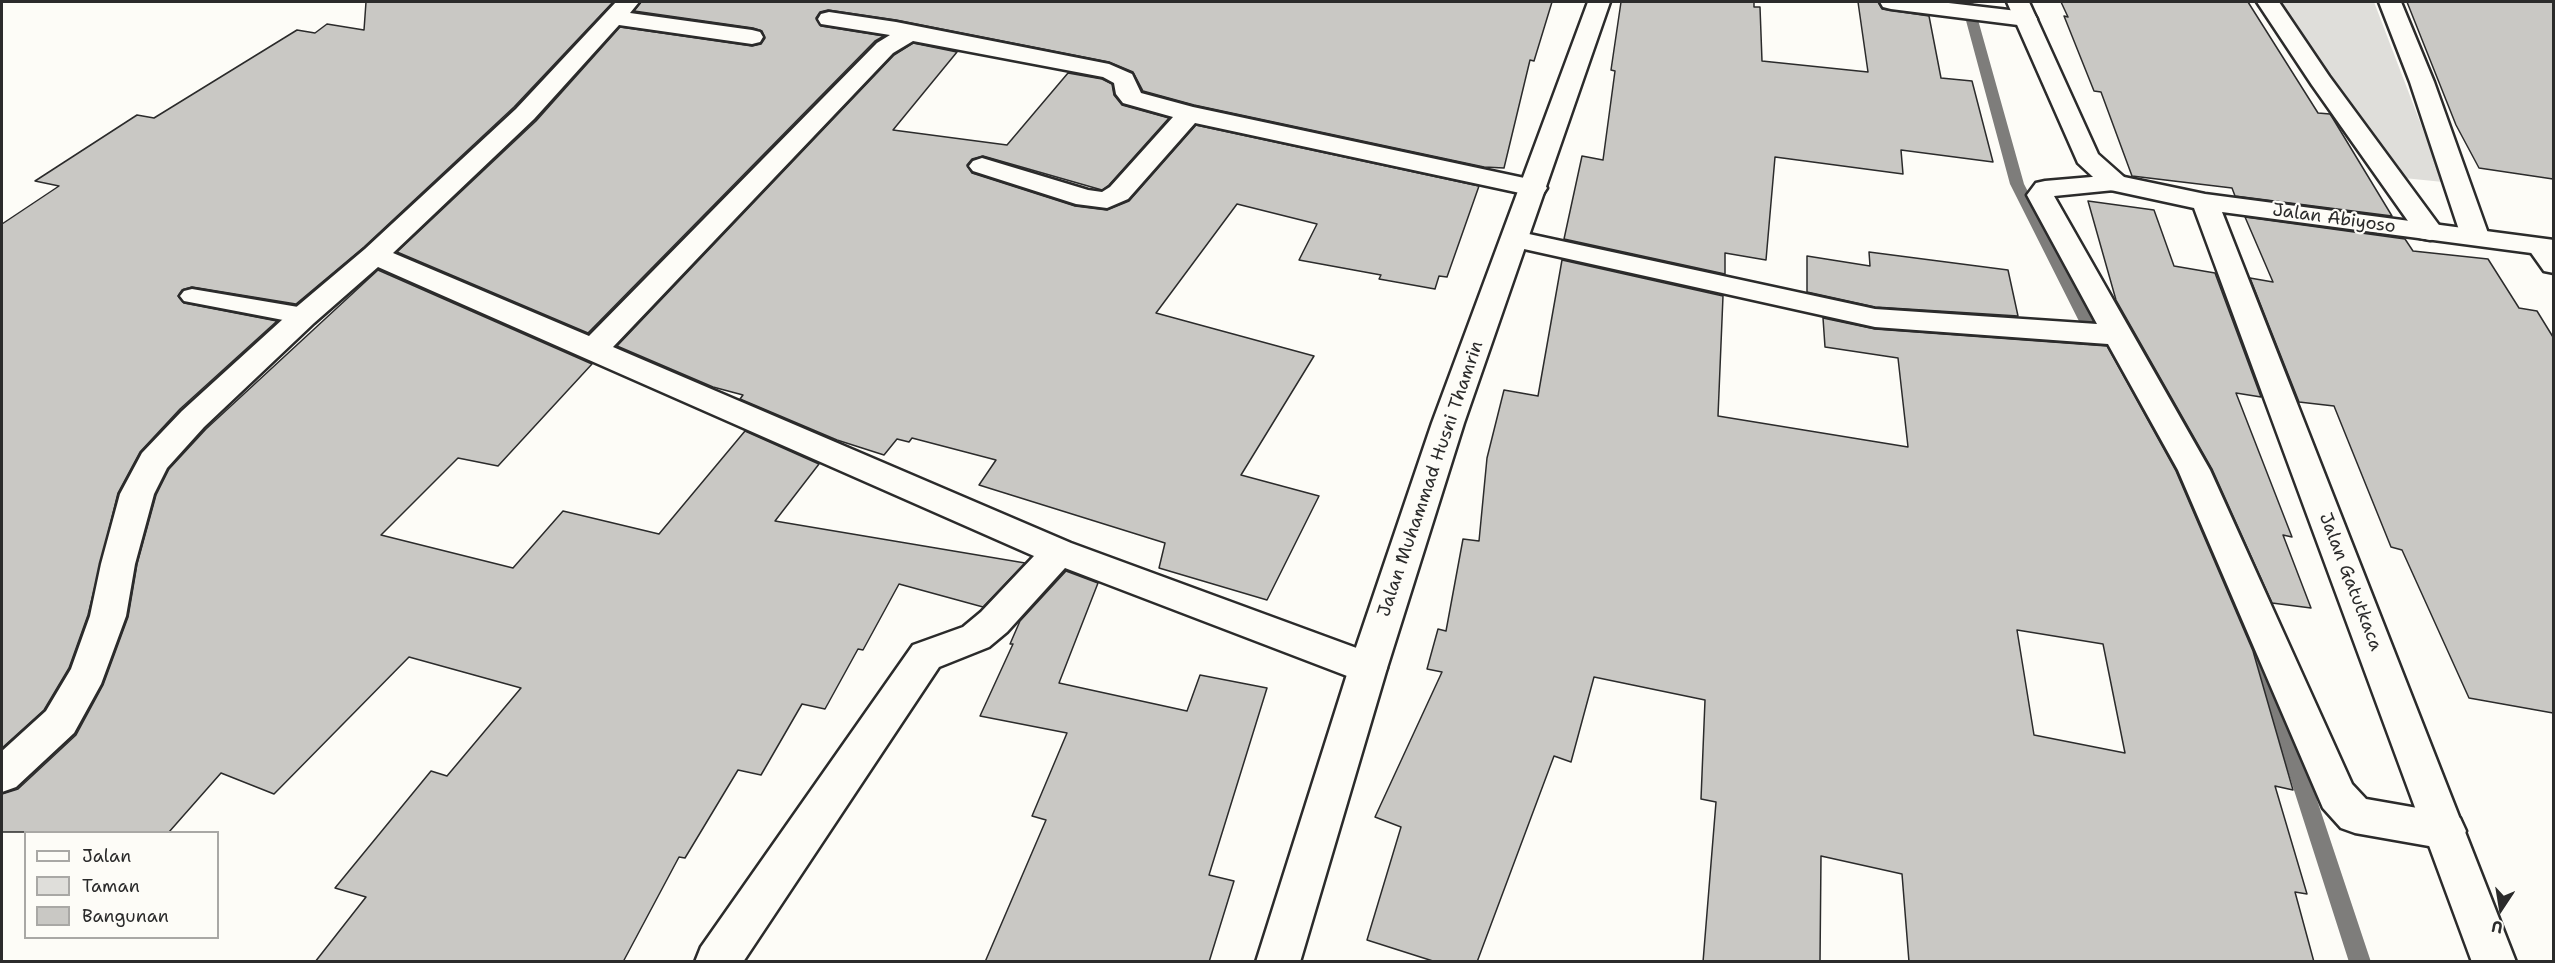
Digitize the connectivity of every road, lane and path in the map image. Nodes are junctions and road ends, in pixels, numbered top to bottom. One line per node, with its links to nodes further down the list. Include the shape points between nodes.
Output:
1 (1599, 2): 14 (main road, Jalan Muhammad Husni Thamrin)
2 (1892, 2): 6 (main road)
3 (2268, 2): 17 (main road)
4 (2390, 2): 18 (main road)
5 (620, 9): 9 (main road); 21 (main road, via 525,114)
6 (2022, 10): 11 (main road)
7 (829, 19): 8 (main road)
8 (909, 33): 10 (main road, via 1109,71 1123,76 1132,98); 25 (main road, via 885,48)
9 (752, 38)
10 (1189, 114): 12 (main road, via 1119,193 1107,200 1085,198); 14 (main road)
11 (2087, 158): 13 (main road); 15 (main road)
12 (982, 166)
13 (2115, 183): 15 (main road); 16 (main road, Jalan Abiyoso)
14 (1534, 188): 19 (main road, Jalan Muhammad Husni Thamrin)
15 (2061, 188): 24 (main road, via 2046,189 2040,195)
16 (2205, 202): 17 (main road, Jalan Abiyoso); 29 (main road, Jalan Gatutkaca)
17 (2430, 232): 18 (main road, Jalan Abiyoso)
18 (2475, 236): 20 (main road, Jalan Abiyoso)
19 (1515, 239): 24 (main road, via 1875,318); 27 (main road, Jalan Muhammad Husni Thamrin, via 1448,423)
20 (2549, 253)
21 (375, 255): 23 (main road); 25 (main road)
22 (192, 296): 23 (lane)
23 (304, 316): 28 (main road, via 154,460 137,494 108,616 88,673 60,722)
24 (2098, 334): 29 (main road, via 2194,470 2337,796 2355,815)
25 (592, 350): 26 (main road)
26 (1059, 552): 27 (main road); 30 (main road, via 976,637 926,656)
27 (1368, 668): 31 (main road, Jalan Muhammad Husni Thamrin)
28 (2, 775)
29 (2445, 831): 32 (main road, Jalan Gatutkaca)
30 (717, 962)
31 (1278, 962)
32 (2494, 962)

